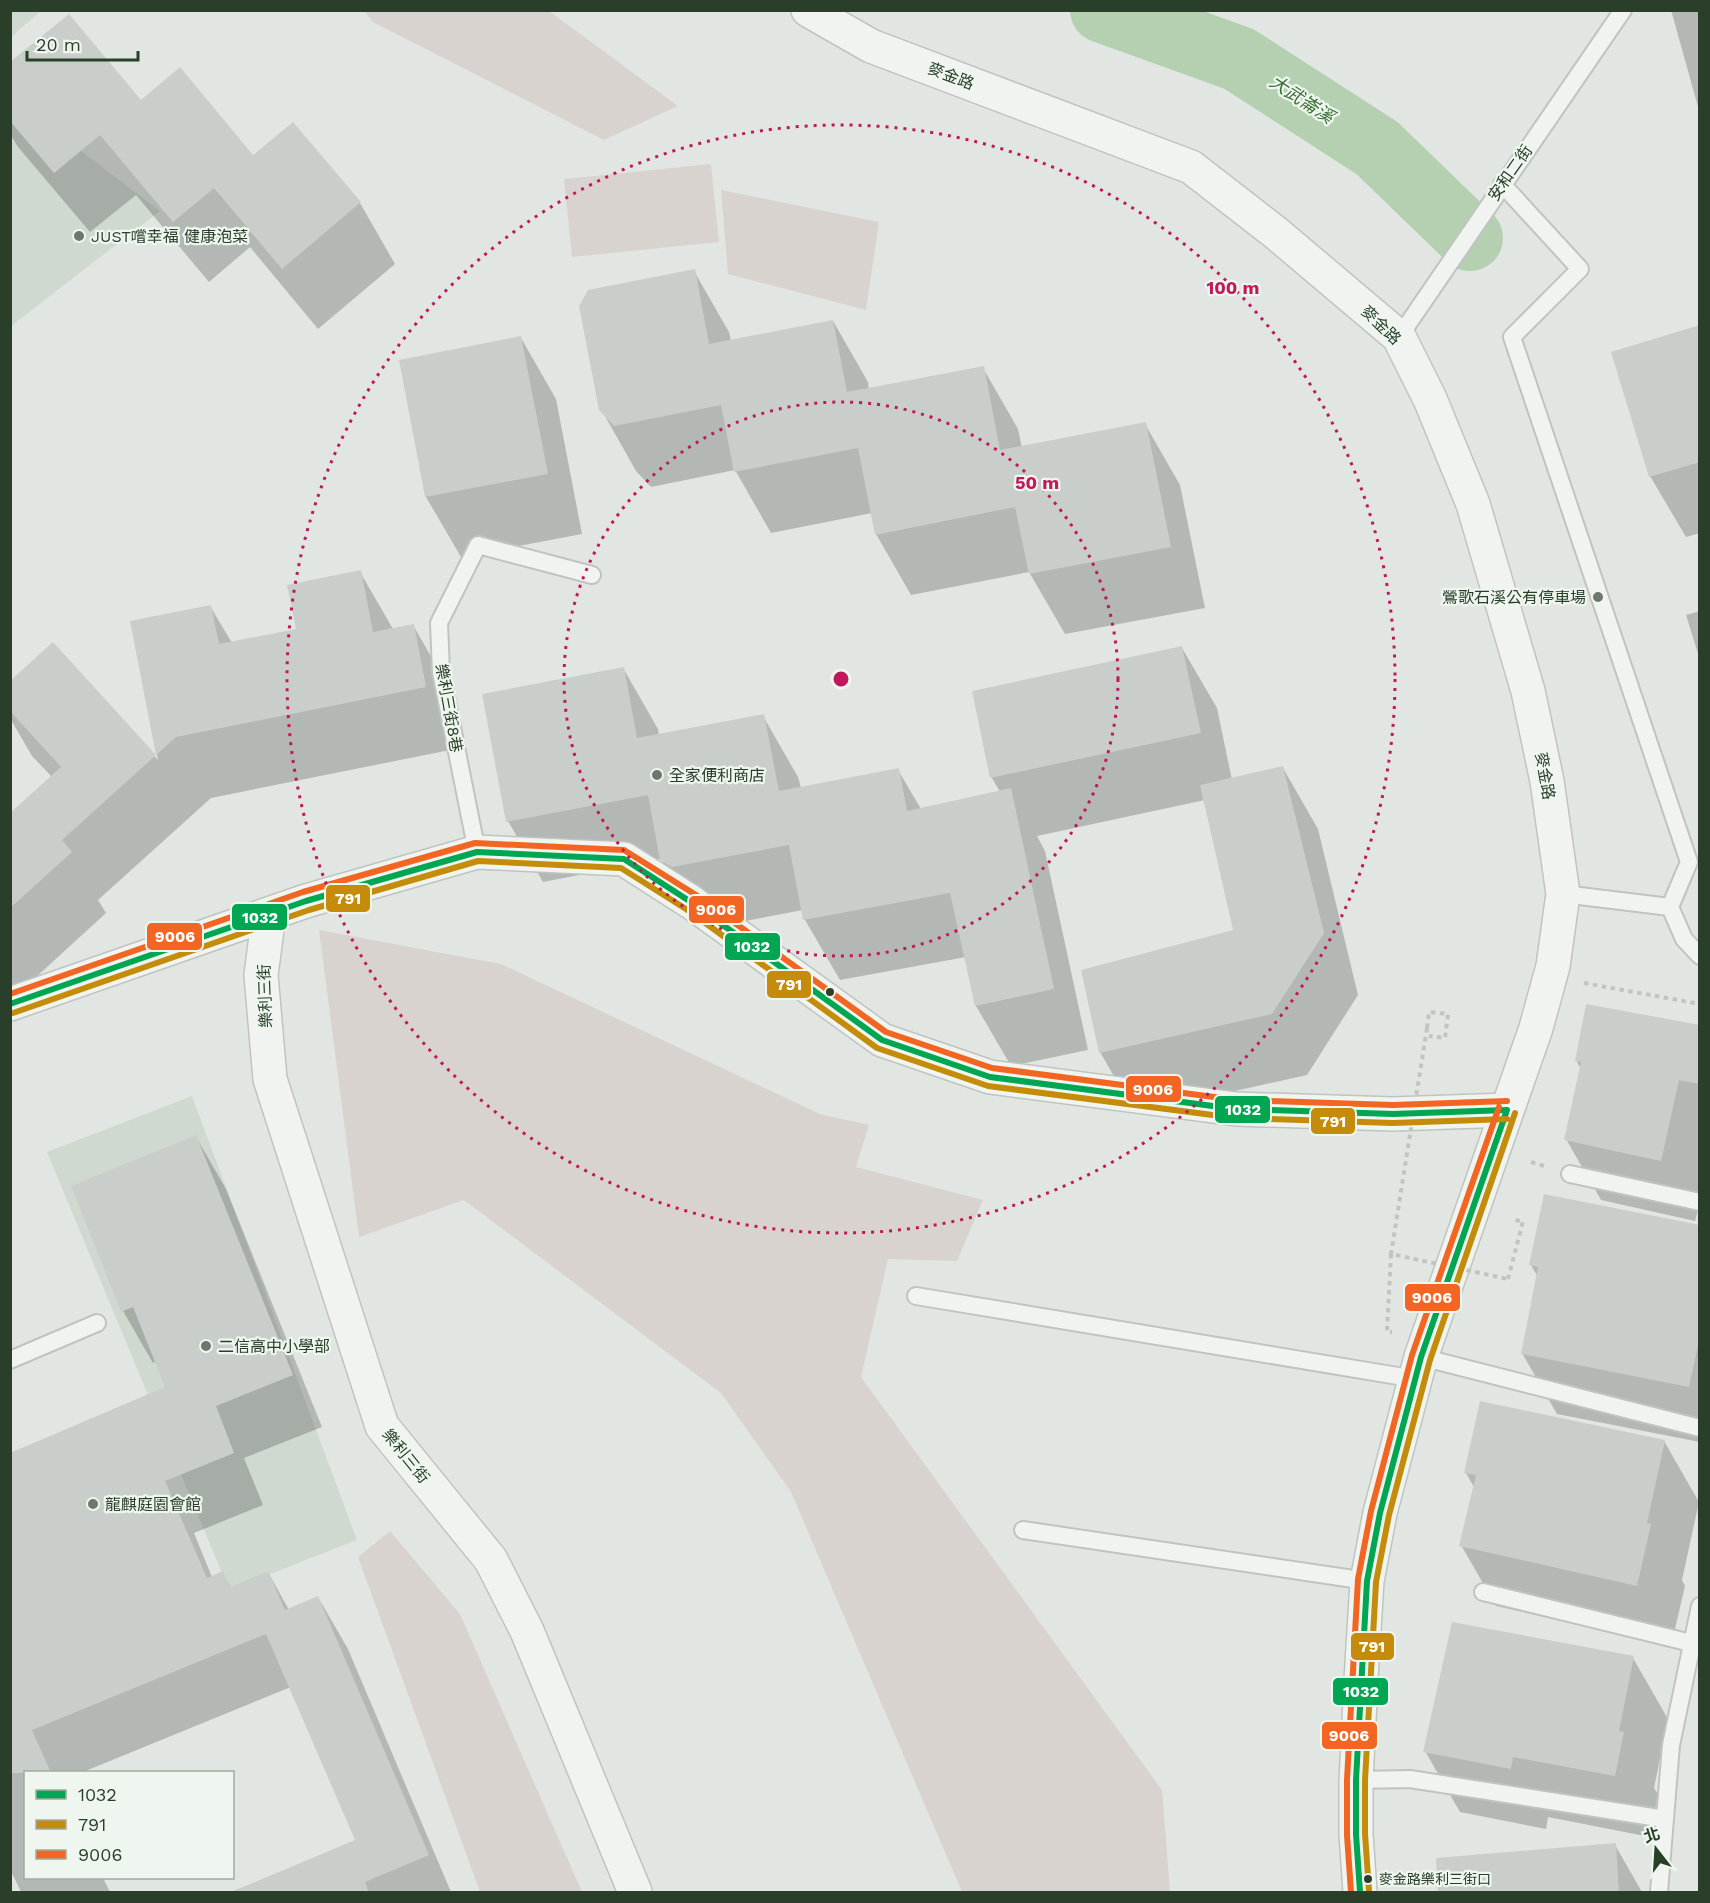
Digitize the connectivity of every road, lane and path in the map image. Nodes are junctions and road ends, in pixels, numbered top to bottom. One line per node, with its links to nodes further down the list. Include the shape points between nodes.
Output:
1 (808, 10): 4 (street, 麥金路, via 870,46 1191,167)
2 (1623, 10): 3 (lane, 安和二街)
3 (1503, 184): 4 (lane, 安和二街); 8 (lane, via 1580,269 1512,337 1689,862)
4 (1399, 337): 7 (street, 麥金路, via 1430,399 1476,515 1528,691 1547,781)
5 (592, 575): 6 (lane, 樂利三街8巷, via 478,545 439,623 441,672)
6 (477, 852): 9 (street); 15 (street, via 624,859 691,902 882,1040 990,1077 1236,1109 1393,1114)
7 (1563, 894): 8 (lane); 15 (street, 麥金路, via 1553,966)
8 (1670, 907): 10 (lane, via 1684,939)
9 (270, 914): 12 (street); 33 (street, 樂利三街, via 261,975 270,1079 381,1426 491,1560 527,1631)
10 (1700, 956)
11 (1584, 982): 13 (path)
12 (10, 1004)
13 (1700, 1004)
14 (1430, 1036): 19 (path, bridge, via 1445,1038 1448,1014 1428,1012)
15 (1507, 1110): 24 (street, 麥金路)
16 (1570, 1174): 17 (lane)
17 (1700, 1202)
18 (1514, 1220): 19 (path, bridge, via 1523,1221 1508,1279)
19 (1391, 1254): 22 (path)
20 (916, 1296): 24 (lane)
21 (97, 1323): 23 (lane)
22 (1387, 1332)
23 (10, 1360)
24 (1419, 1368): 25 (lane); 27 (street, 麥金路, via 1380,1513)
25 (1700, 1428)
26 (1023, 1530): 27 (lane)
27 (1367, 1581): 31 (street, 麥金路)
28 (1483, 1592): 30 (lane)
29 (1700, 1606): 30 (lane)
30 (1691, 1643): 32 (lane, via 1671,1745)
31 (1356, 1780): 32 (lane, via 1410,1779); 34 (street, 麥金路)
32 (1665, 1820): 35 (lane)
33 (635, 1893)
34 (1360, 1893)
35 (1659, 1893)

